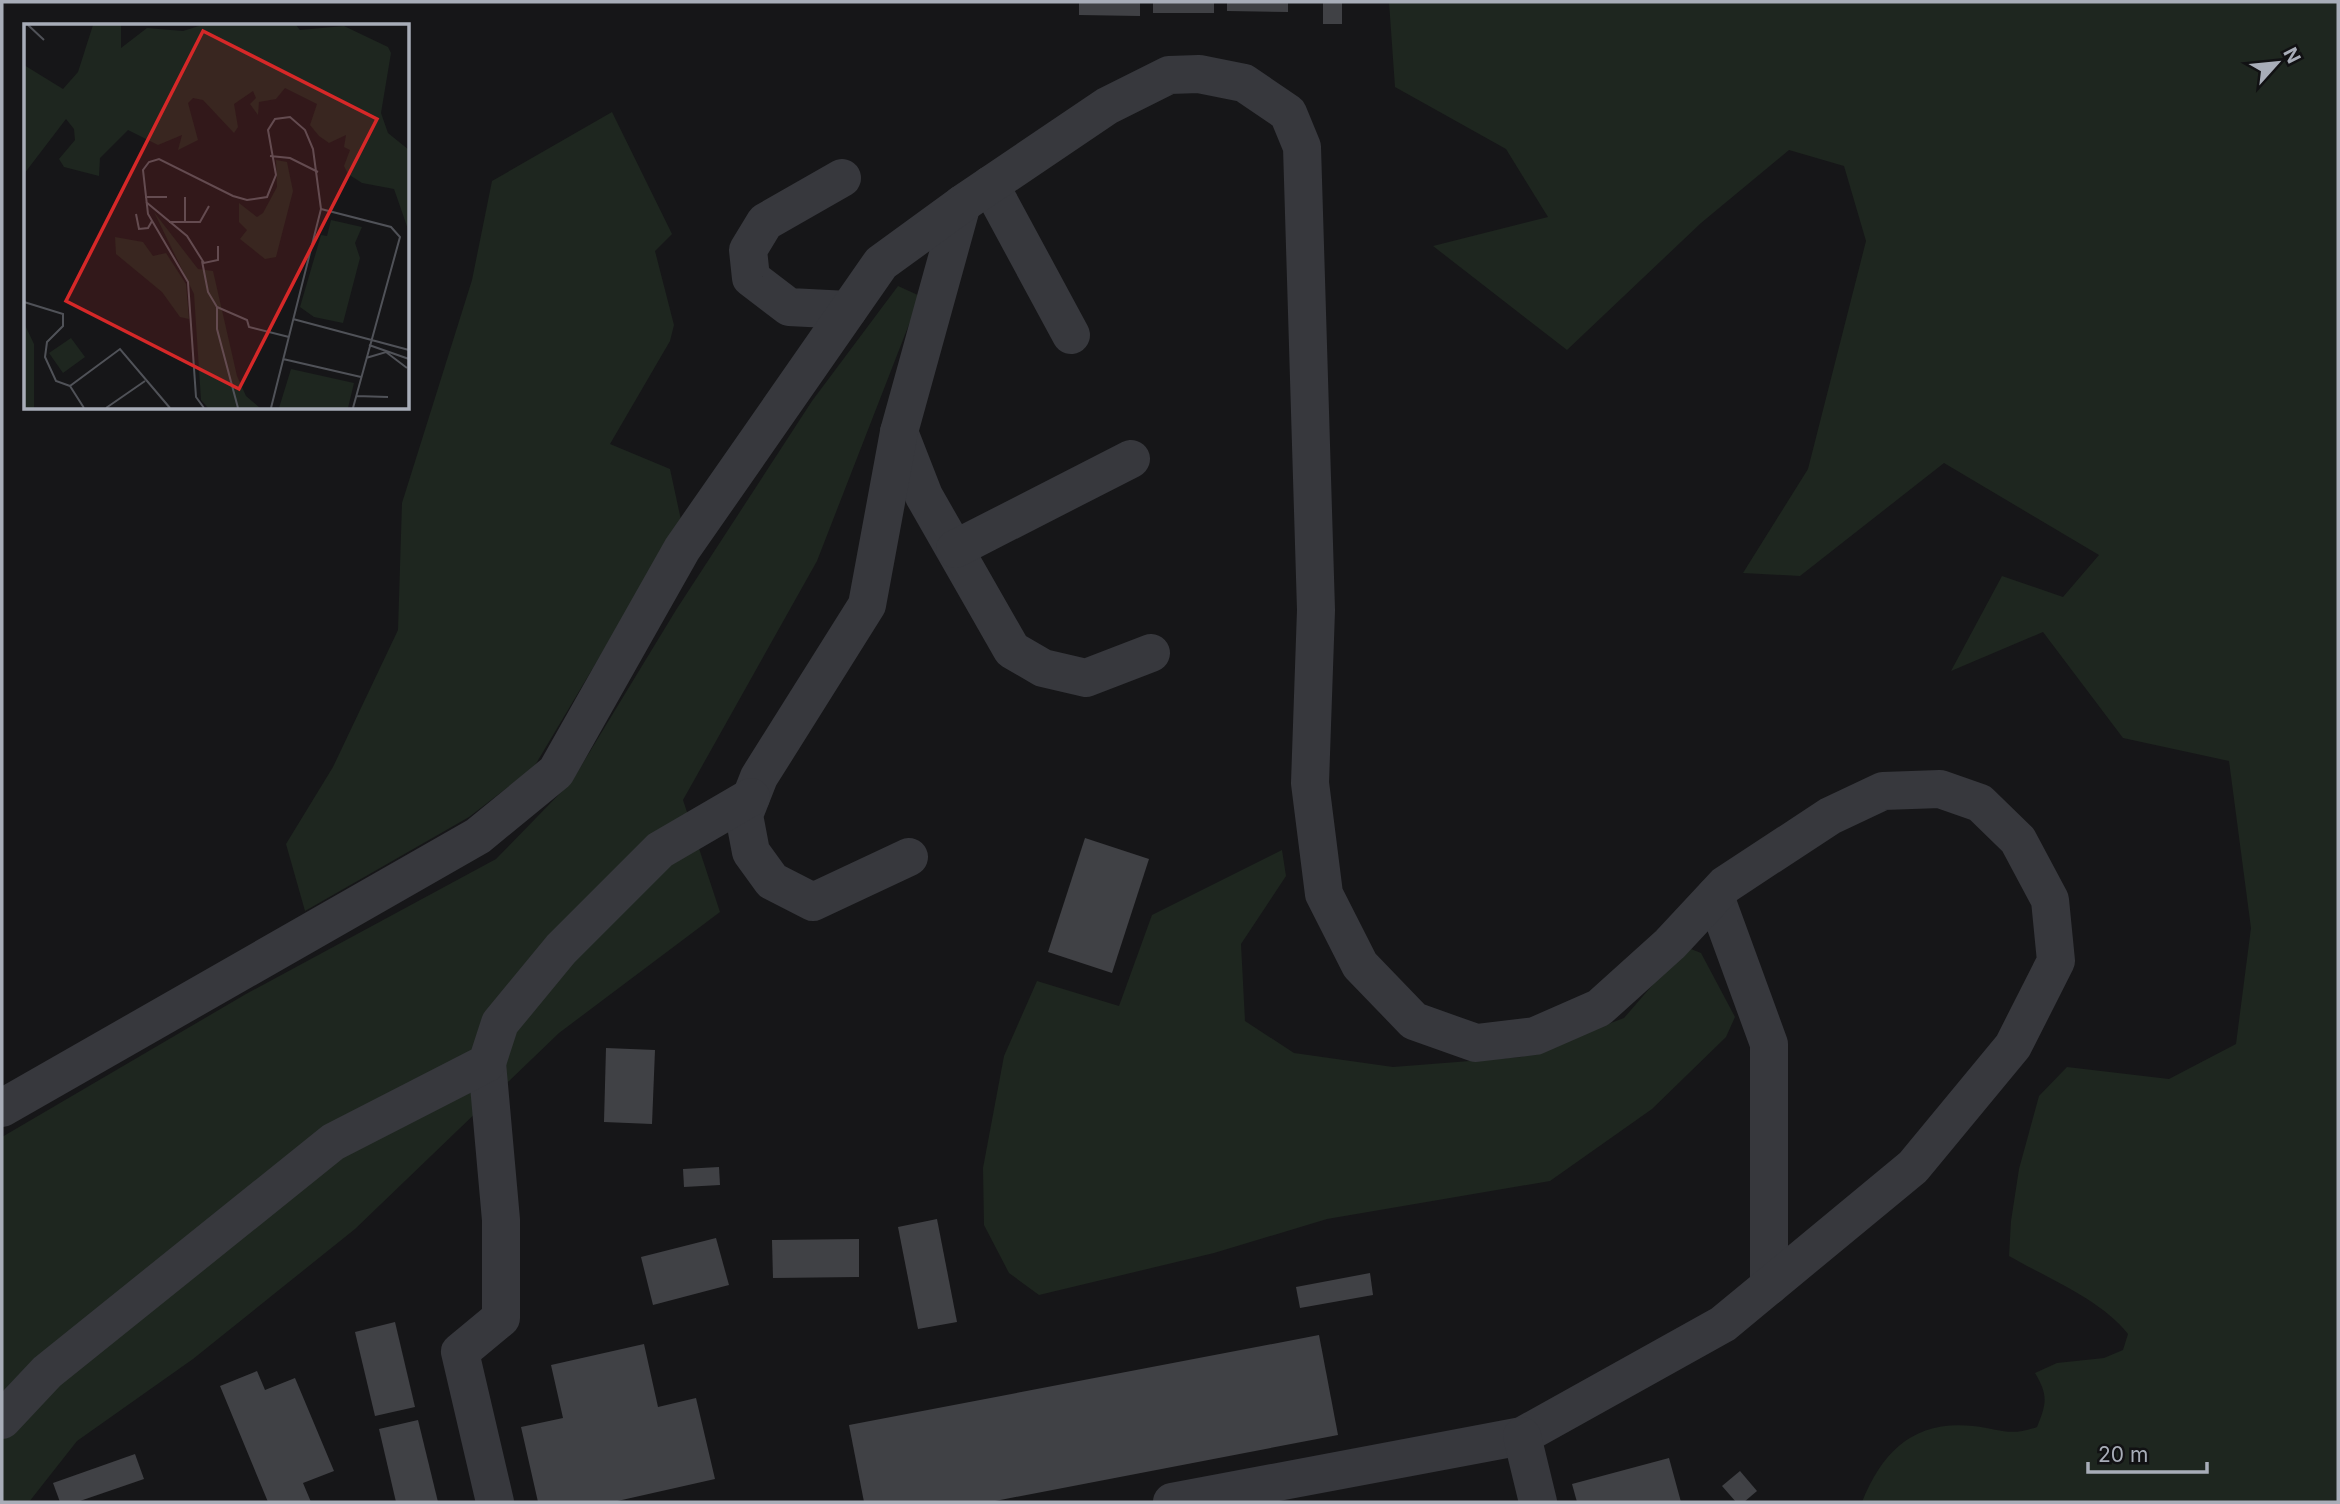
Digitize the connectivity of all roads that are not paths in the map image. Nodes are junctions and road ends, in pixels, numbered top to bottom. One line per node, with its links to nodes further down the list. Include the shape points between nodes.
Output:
1 (842, 178): 3 (lane, via 765,222 748,250 751,278 789,307)
2 (976, 195): 3 (lane, via 881,263); 4 (lane); 5 (lane); 11 (lane, via 1107,106 1169,75 1199,74 1244,83 1288,113 1302,147 1316,610 1310,783 1324,894 1360,965 1414,1021 1476,1043 1535,1036 1599,1007 1670,944)
3 (848, 310): 13 (lane, via 682,549 556,772 478,836)
4 (1071, 335)
5 (898, 432): 7 (lane, via 924,496); 9 (lane, via 867,605)
6 (1131, 459): 7 (lane)
7 (955, 549): 8 (lane, via 1012,650 1042,668 1086,678)
8 (1151, 653)
9 (751, 797): 10 (lane, via 744,815 751,852 772,881 813,902); 12 (lane, via 660,850 579,931 500,1023)
10 (909, 857)
11 (1715, 896): 14 (lane, via 1769,1044); 14 (lane, via 1829,816 1883,791 1940,789 1980,803 2018,840 2050,900 2056,961 2012,1046 1913,1167)
12 (487, 1063): 15 (lane, via 333,1142 47,1372); 17 (lane, via 501,1220 501,1318 460,1352)
13 (2, 1108)
14 (1769, 1286): 16 (lane, via 1723,1324)
15 (2, 1420)
16 (1522, 1436): 18 (lane); 19 (lane)
17 (495, 1502)
18 (1172, 1502)
19 (1538, 1502)

